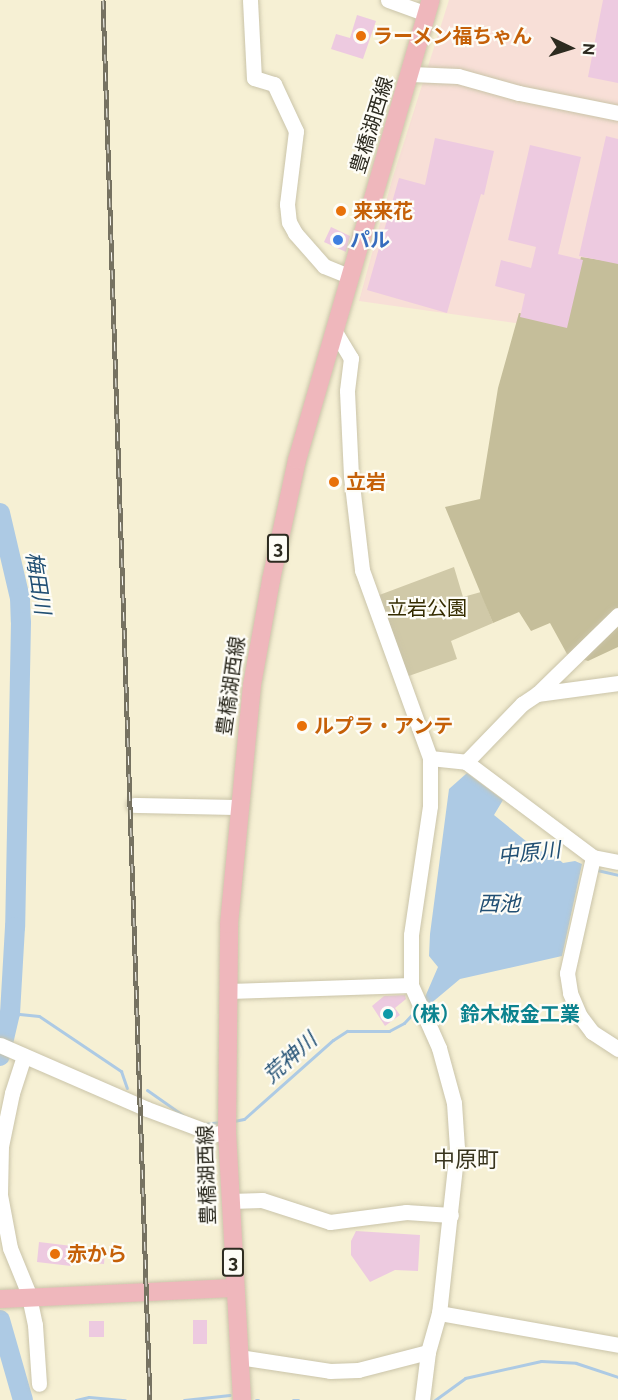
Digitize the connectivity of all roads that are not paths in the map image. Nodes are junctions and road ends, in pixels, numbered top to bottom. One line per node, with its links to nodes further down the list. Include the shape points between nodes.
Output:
1 (250, 0): 6 (street, via 254,78 274,84 296,131 287,204 289,222 324,266)
2 (388, 0): 3 (street)
3 (429, 7): 4 (main road, 豊橋湖西線 / 3)
4 (411, 74): 5 (street, via 458,76); 6 (main road, 豊橋湖西線 / 3)
5 (618, 113)
6 (349, 276): 7 (main road, 豊橋湖西線 / 3)
7 (334, 330): 11 (street, via 351,358 347,391 351,476 362,570); 14 (main road, 豊橋湖西線 / 3, via 297,460 271,580 252,685)
8 (618, 615): 10 (street)
9 (618, 683): 10 (street)
10 (537, 694): 12 (street, via 522,704)
11 (430, 758): 12 (street); 18 (street, via 430,806 411,935)
12 (466, 762): 16 (street)
13 (134, 806): 14 (street)
14 (239, 807): 17 (main road, 豊橋湖西線 / 3, via 229,924)
15 (618, 862): 16 (street)
16 (592, 864): 20 (street, via 567,973 580,1016 592,1032)
17 (228, 991): 18 (street); 22 (main road, 豊橋湖西線 / 3)
18 (418, 999): 24 (street, via 439,1048 454,1103 457,1148)
19 (0, 1045): 21 (street)
20 (618, 1049)
21 (22, 1054): 22 (street, via 214,1134); 26 (street, via 1,1146 0,1195 10,1248)
22 (227, 1123): 23 (main road, 豊橋湖西線 / 3)
23 (230, 1201): 24 (street, via 262,1200 330,1222 406,1212); 25 (main road, 豊橋湖西線 / 3)
24 (451, 1215): 28 (street)
25 (234, 1288): 26 (main road); 31 (main road, 豊橋湖西線 / 3)
26 (27, 1298): 27 (main road); 32 (street, via 35,1325)
27 (0, 1299)
28 (439, 1313): 29 (street); 30 (street)
29 (618, 1345)
30 (428, 1352): 31 (street, via 358,1370 330,1371); 34 (street)
31 (239, 1357): 33 (main road, 豊橋湖西線 / 3)
32 (39, 1384)
33 (242, 1400)
34 (422, 1400)

